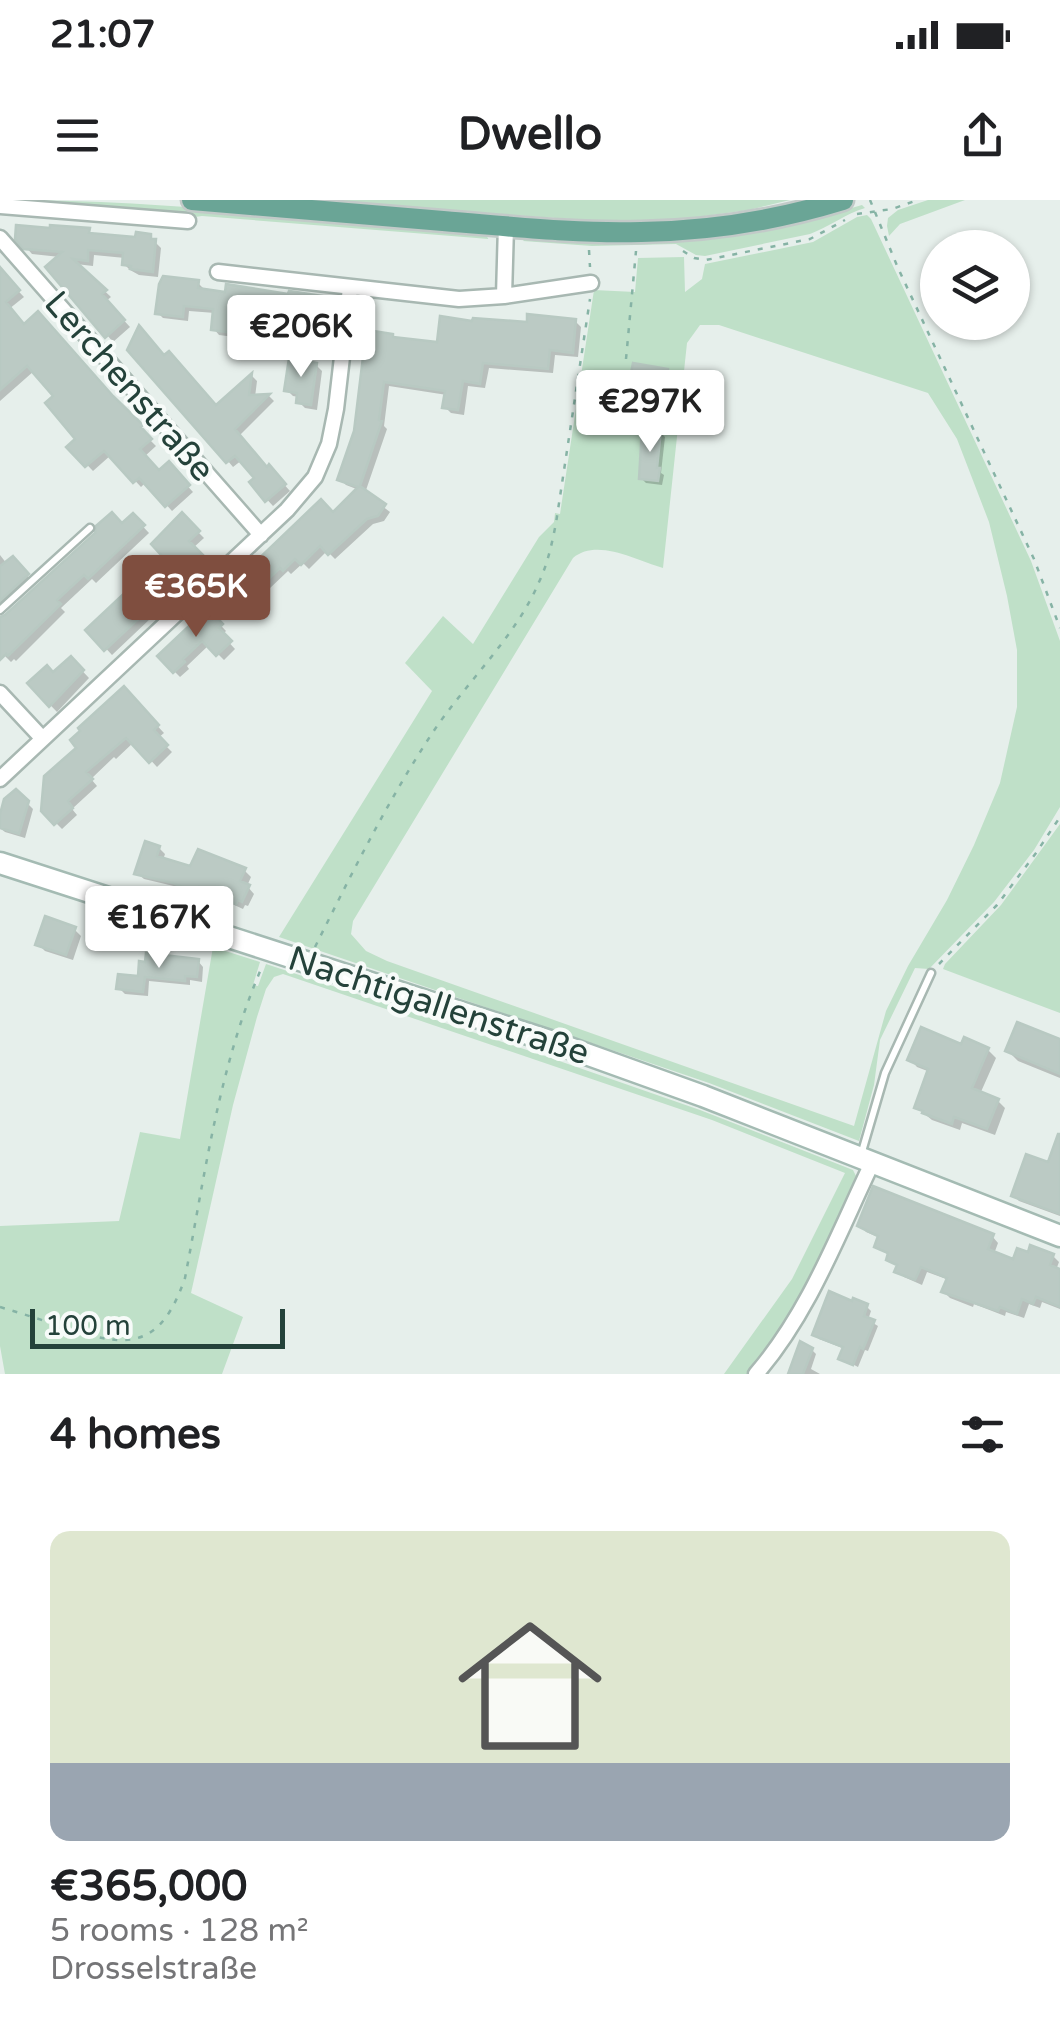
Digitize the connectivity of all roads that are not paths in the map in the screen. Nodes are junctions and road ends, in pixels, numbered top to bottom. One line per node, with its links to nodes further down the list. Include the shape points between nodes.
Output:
1 (844, 200): 4 (main road, via 695,229)
2 (0, 206): 3 (street)
3 (190, 210): 4 (main road)
4 (506, 226): 9 (street)
5 (0, 238): 11 (street, Lerchenstraße)
6 (218, 272): 8 (street)
7 (591, 283): 9 (street)
8 (350, 288): 9 (street, via 459,300); 11 (street, via 330,444 315,477)
9 (504, 296)
10 (90, 528): 12 (lane)
11 (261, 535): 14 (street)
12 (0, 610)
13 (0, 692): 14 (street)
14 (42, 738): 15 (street)
15 (0, 779)
16 (0, 863): 18 (main road, Nachtigallenstraße, via 567,1047)
17 (932, 972): 18 (lane, via 885,1074)
18 (867, 1159): 19 (main road, Nachtigallenstraße); 20 (street, via 808,1298)
19 (1060, 1236)
20 (756, 1374)

